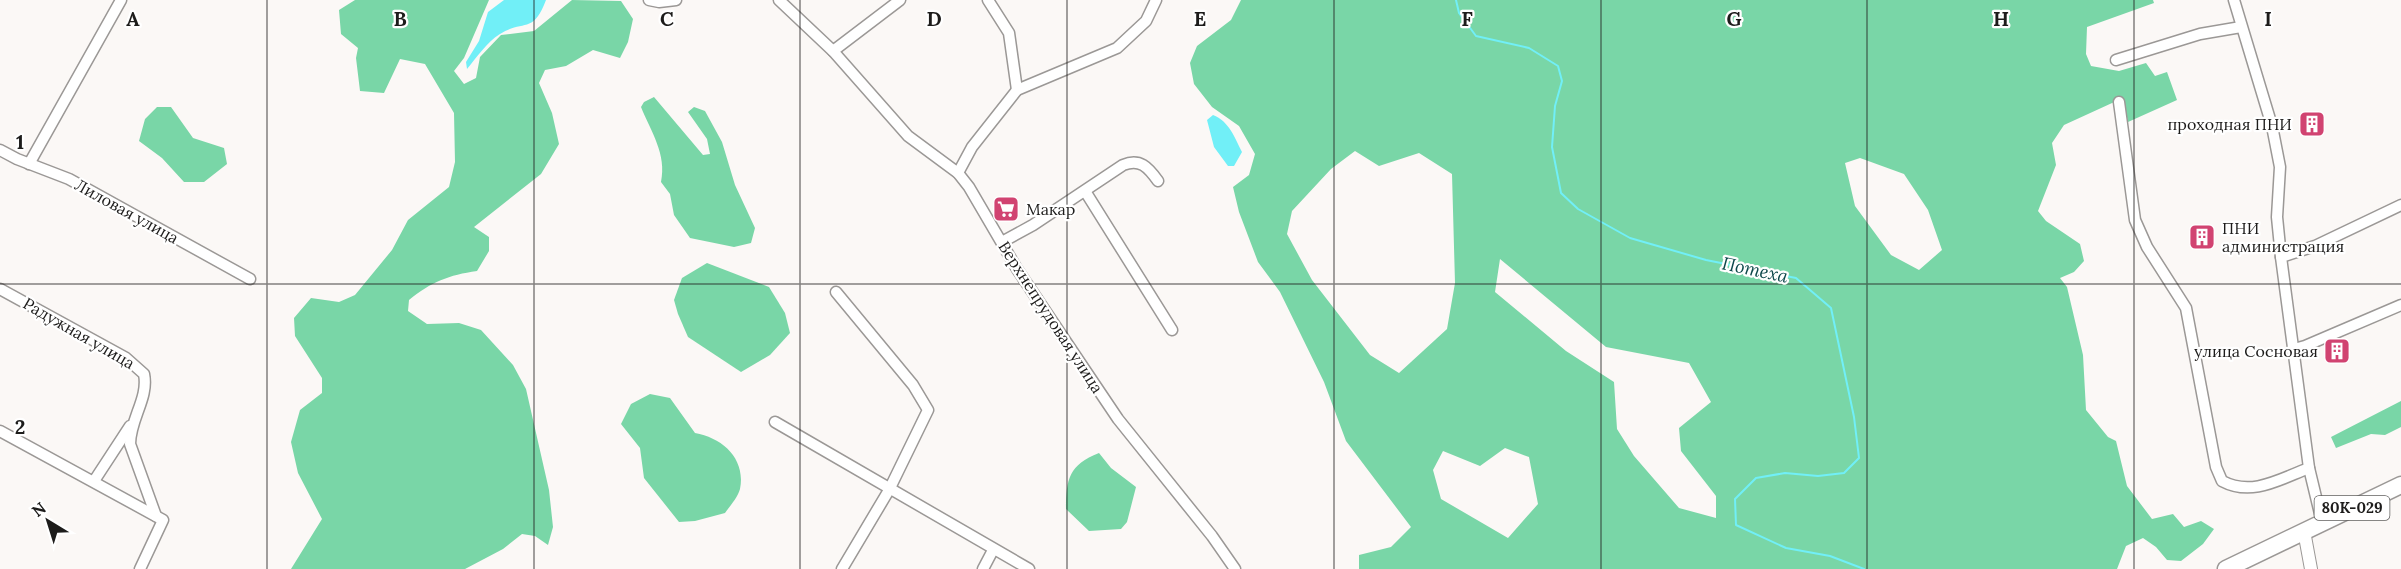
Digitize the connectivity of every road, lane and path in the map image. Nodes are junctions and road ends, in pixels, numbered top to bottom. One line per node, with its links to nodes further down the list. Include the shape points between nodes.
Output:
1 (121, 0): 15 (street)
2 (649, 0): 3 (street)
3 (676, 0)
4 (780, 0): 10 (street, Верхнепрудовая улица)
5 (900, 0): 10 (street)
6 (988, 0): 12 (street, via 1009,33)
7 (1156, 0): 12 (street, via 1146,21 1117,48)
8 (2234, 0): 9 (street)
9 (2241, 27): 11 (street, via 2200,34); 21 (street, via 2272,126 2280,167 2277,217)
10 (833, 51): 16 (street, Верхнепрудовая улица, via 908,136)
11 (2116, 60)
12 (1017, 90): 16 (street, via 972,147)
13 (2119, 102): 31 (street, via 2135,220 2147,247 2186,308 2216,467 2222,481 2242,490 2256,488)
14 (0, 150): 15 (street, Лиловая улица)
15 (28, 164): 22 (street, Лиловая улица, via 69,179)
16 (958, 174): 20 (street, Верхнепрудовая улица, via 981,204)
17 (1158, 181): 18 (street, via 1150,169 1132,161)
18 (1085, 191): 20 (street); 26 (street)
19 (2401, 206): 21 (street, via 2315,246)
20 (1002, 242): 43 (street, Верхнепрудовая улица, via 1054,327 1118,419)
21 (2281, 257): 27 (street)
22 (250, 279)
23 (0, 288): 28 (street, Радужная улица, via 140,369 146,382)
24 (836, 292): 34 (street, via 913,385 928,410)
25 (2401, 305): 27 (street)
26 (1172, 330)
27 (2294, 349): 31 (street)
28 (134, 421): 32 (street); 35 (street, via 130,444 133,458)
29 (775, 422): 34 (street)
30 (0, 431): 32 (street)
31 (2309, 468): 36 (street)
32 (94, 481): 35 (street)
33 (2401, 485): 36 (main road, 80К-029)
34 (889, 490): 38 (street); 40 (street)
35 (160, 518): 39 (street)
36 (2322, 522): 37 (main road, 80К-029)
37 (2304, 531): 44 (main road, 80К-029); 45 (street)
38 (993, 550): 41 (street); 42 (street)
39 (140, 569)
40 (842, 569)
41 (983, 569)
42 (1029, 569)
43 (1235, 569)
44 (2226, 569)
45 (2312, 569)

